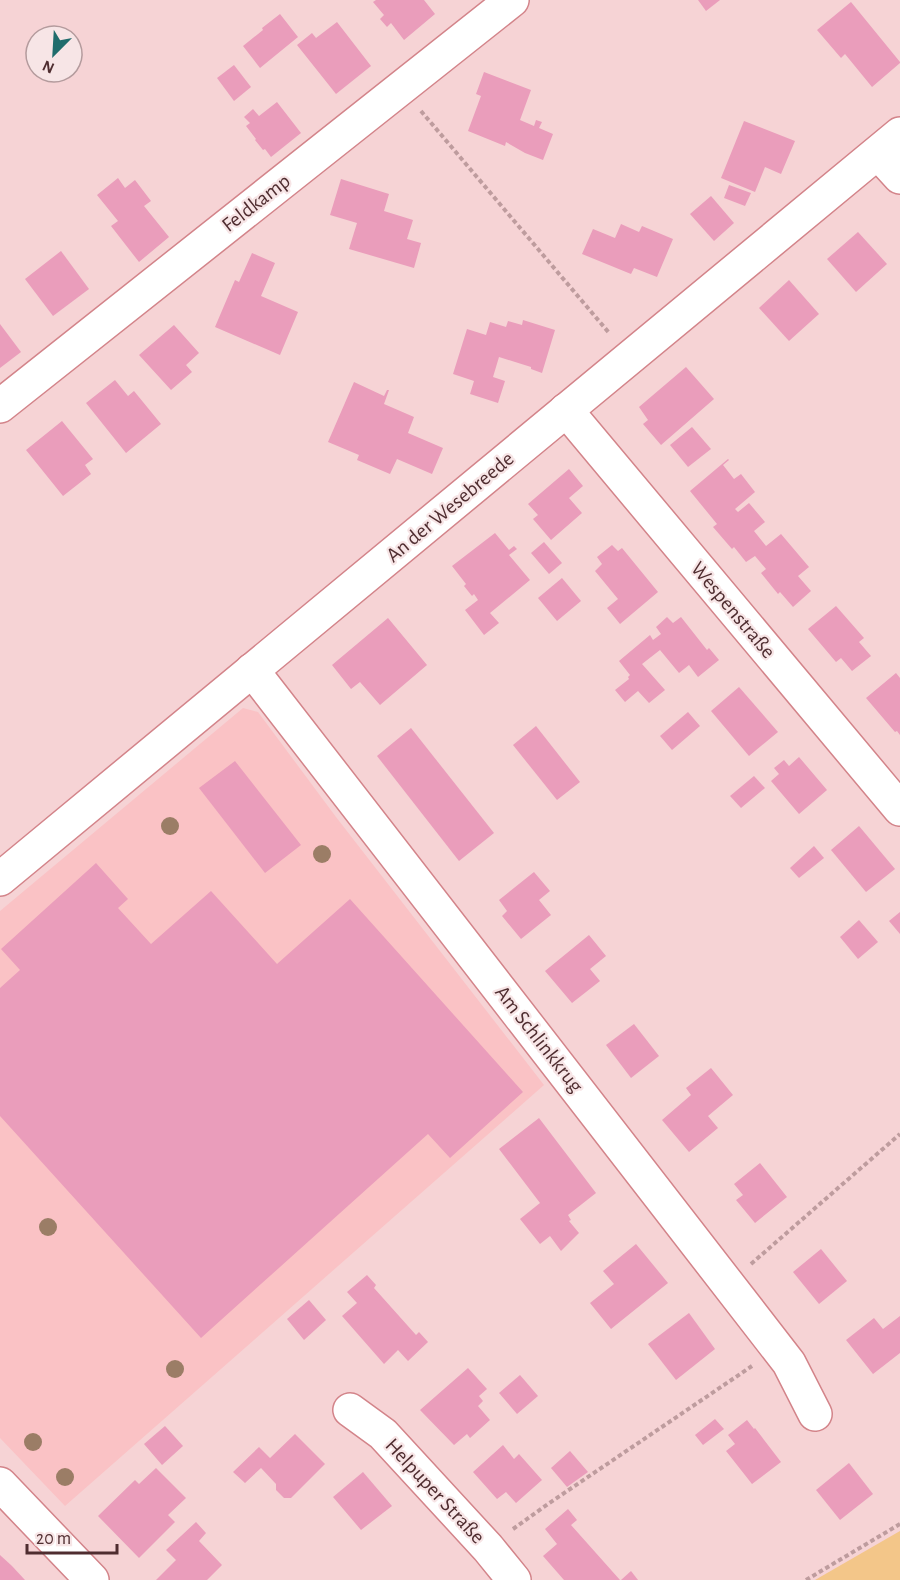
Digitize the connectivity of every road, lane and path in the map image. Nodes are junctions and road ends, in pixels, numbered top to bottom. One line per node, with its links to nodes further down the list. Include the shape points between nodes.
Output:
1 (512, 0): 2 (street, Feldkamp)
2 (401, 88): 5 (path); 6 (street, Feldkamp)
3 (889, 144): 4 (street); 5 (street, An der Wesebreede)
4 (900, 177)
5 (630, 358): 7 (street, An der Wesebreede)
6 (0, 406)
7 (566, 410): 8 (street, An der Wesebreede); 9 (street, Wespenstraße)
8 (252, 670): 10 (street, An der Wesebreede); 12 (street, Am Schlinkkrug)
9 (900, 810)
10 (0, 879)
11 (900, 1134): 12 (path)
12 (728, 1284): 13 (street, Am Schlinkkrug)
13 (778, 1348): 15 (street, Am Schlinkkrug); 18 (path)
14 (350, 1410): 18 (street, Helpuper Straße, via 383,1434)
15 (815, 1414)
16 (0, 1484): 19 (street)
17 (900, 1524): 21 (path)
18 (488, 1548): 20 (street, Helpuper Straße)
19 (92, 1580)
20 (514, 1580)
21 (806, 1580)

